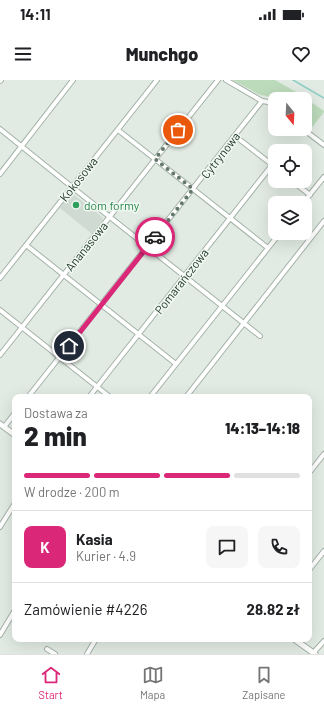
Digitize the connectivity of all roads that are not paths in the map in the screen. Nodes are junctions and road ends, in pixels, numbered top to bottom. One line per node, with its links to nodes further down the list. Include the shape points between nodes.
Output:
1 (73, 80): 12 (street)
2 (156, 80): 8 (street, Kokosowa)
3 (218, 80): 13 (street, Ananasowa)
4 (226, 80): 5 (street)
5 (262, 101): 6 (street); 9 (street, Cytrynowa)
6 (268, 102)
7 (0, 129): 12 (street)
8 (118, 130): 13 (street); 18 (street, Kokosowa)
9 (235, 136): 14 (street); 20 (street, Cytrynowa)
10 (312, 136): 11 (street)
11 (324, 145)
12 (21, 146): 16 (street); 18 (street)
13 (155, 159): 20 (street); 22 (street, Ananasowa)
14 (268, 161)
15 (268, 173): 23 (street, Pomarańczowa)
16 (0, 174)
17 (324, 177): 21 (street)
18 (72, 187): 22 (street); 26 (street, Kokosowa)
19 (301, 188): 21 (street)
20 (193, 189): 23 (street); 27 (street, Cytrynowa)
21 (310, 195)
22 (110, 217): 27 (street); 29 (street, Ananasowa)
23 (230, 218): 28 (street); 30 (street, Pomarańczowa)
24 (324, 221): 35 (street)
25 (274, 240): 28 (street)
26 (26, 245): 29 (street); 31 (street, Kokosowa)
27 (147, 247): 30 (street); 32 (street, Cytrynowa)
28 (268, 248): 33 (street)
29 (63, 274): 32 (street); 36 (street, Ananasowa)
30 (185, 276): 33 (street); 37 (street, Pomarańczowa)
31 (0, 278)
32 (101, 304): 37 (street); 40 (street, Cytrynowa)
33 (222, 306): 35 (street); 41 (street)
34 (0, 310): 36 (street)
35 (244, 323): 38 (street); 47 (street)
36 (22, 328): 39 (street, Ananasowa); 40 (street)
37 (138, 334): 41 (street); 42 (street, Pomarańczowa)
38 (260, 336)
39 (0, 355)
40 (60, 357): 42 (street); 43 (street, Cytrynowa)
41 (176, 364): 46 (street)
42 (97, 387): 44 (street, Pomarańczowa); 45 (street)
43 (30, 394)
44 (91, 394)
45 (106, 394)
46 (152, 394)
47 (188, 394)
48 (12, 416): 49 (street)
49 (2, 426): 50 (street)
50 (12, 433)
51 (324, 454): 52 (street)
52 (312, 469)
53 (12, 508): 54 (street)
54 (0, 528)
55 (324, 551): 56 (street)
56 (312, 566)
57 (12, 615): 58 (street)
58 (0, 635)
59 (324, 641): 63 (street)
60 (94, 642): 65 (street)
61 (298, 642): 63 (street)
62 (47, 649): 64 (street)
63 (314, 653)
64 (55, 654)
65 (87, 654)

